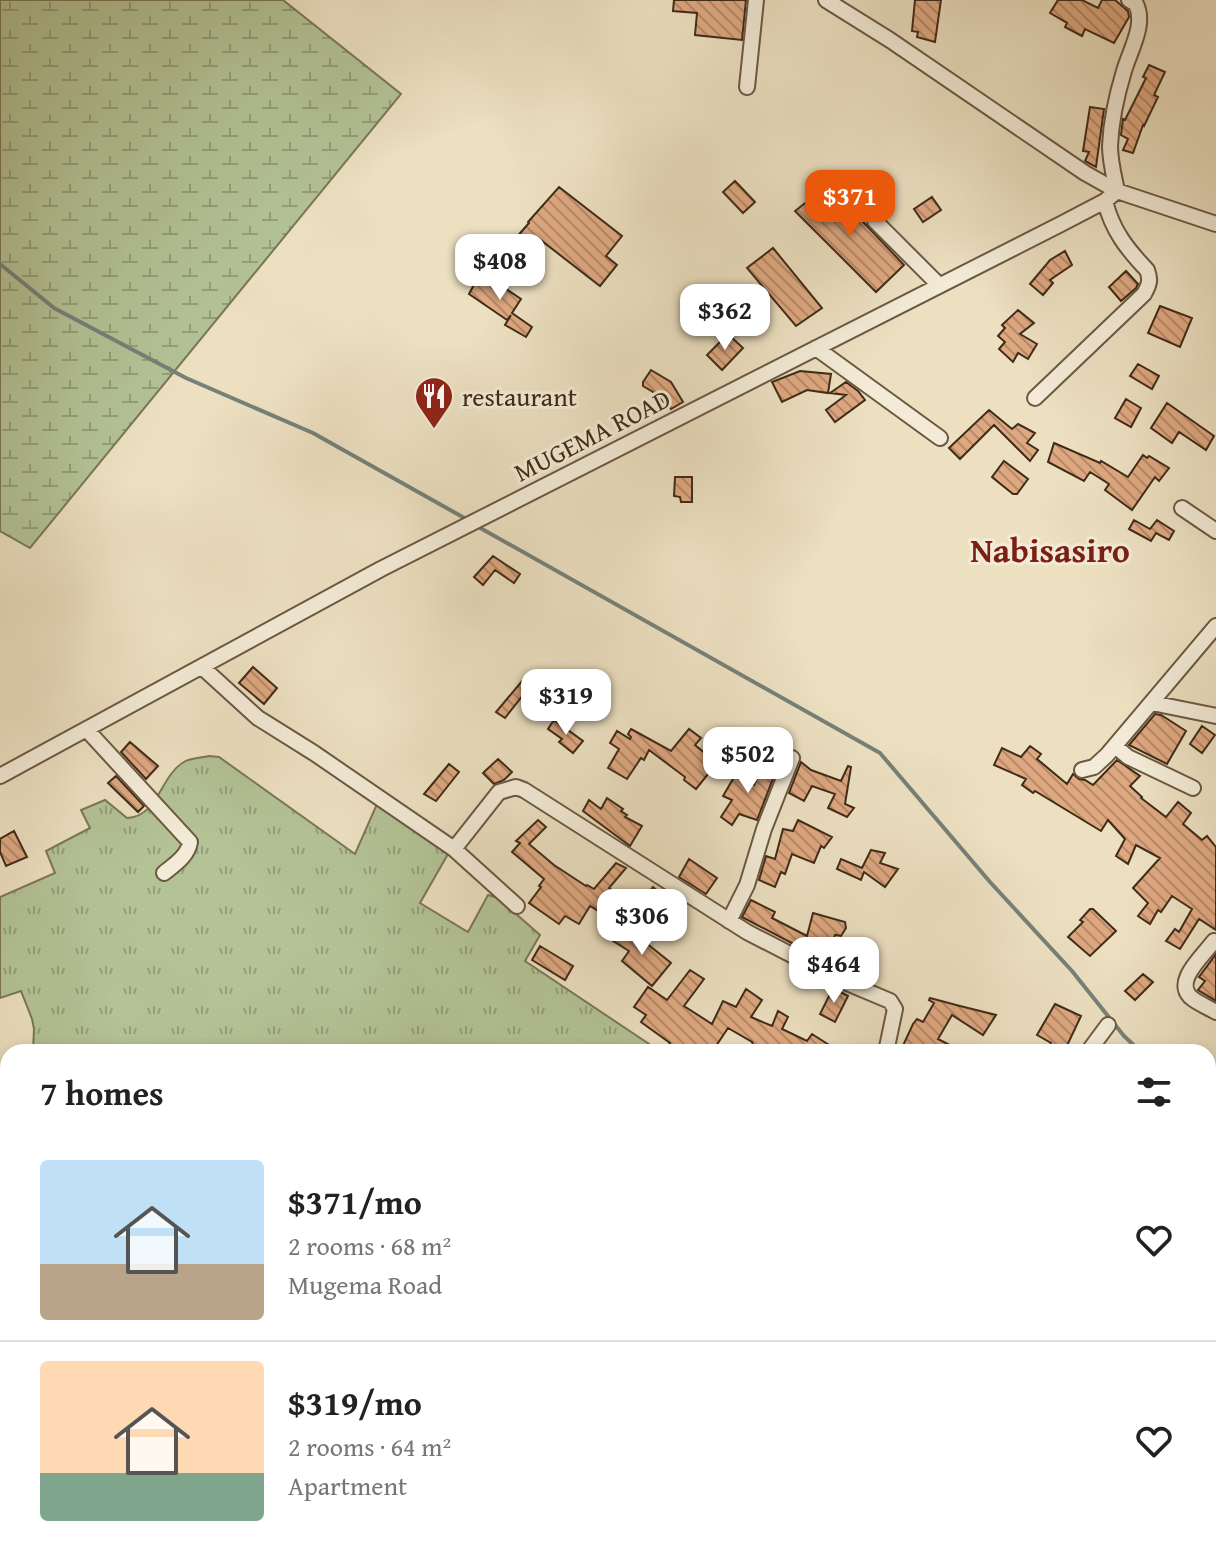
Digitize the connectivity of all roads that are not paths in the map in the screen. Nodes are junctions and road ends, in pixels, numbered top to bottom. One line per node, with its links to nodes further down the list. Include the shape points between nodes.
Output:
1 (756, 0): 4 (street)
2 (826, 0): 5 (street)
3 (1129, 0): 5 (street, via 1140,16 1110,146)
4 (747, 87)
5 (1117, 191): 6 (street, MUGEMA ROAD); 8 (street)
6 (1105, 201): 9 (street, MUGEMA ROAD); 11 (street, via 1116,232 1150,276 1148,287)
7 (875, 221): 9 (street)
8 (1216, 224)
9 (939, 285): 10 (street, MUGEMA ROAD)
10 (816, 348): 12 (street); 16 (street, MUGEMA ROAD, via 381,569)
11 (1035, 398)
12 (940, 438)
13 (1182, 508): 14 (street)
14 (1216, 531)
15 (1216, 626): 17 (street)
16 (202, 667): 19 (street, MUGEMA ROAD); 25 (street, via 258,718)
17 (1152, 703): 18 (street); 20 (street)
18 (1216, 716)
19 (87, 730): 23 (street, MUGEMA ROAD); 26 (street, via 190,842 184,856)
20 (1115, 746): 22 (street, via 1094,767); 24 (street)
21 (792, 758): 28 (street)
22 (1082, 770)
23 (0, 776)
24 (1193, 788)
25 (454, 849): 27 (street); 28 (street, via 499,792 516,787)
26 (164, 873)
27 (517, 906)
28 (729, 921): 32 (street, via 890,1001 895,1009)
29 (1214, 941): 30 (street, via 1185,986 1191,998)
30 (1216, 1012)
31 (1108, 1025): 33 (street)
32 (888, 1044)
33 (1094, 1044)

